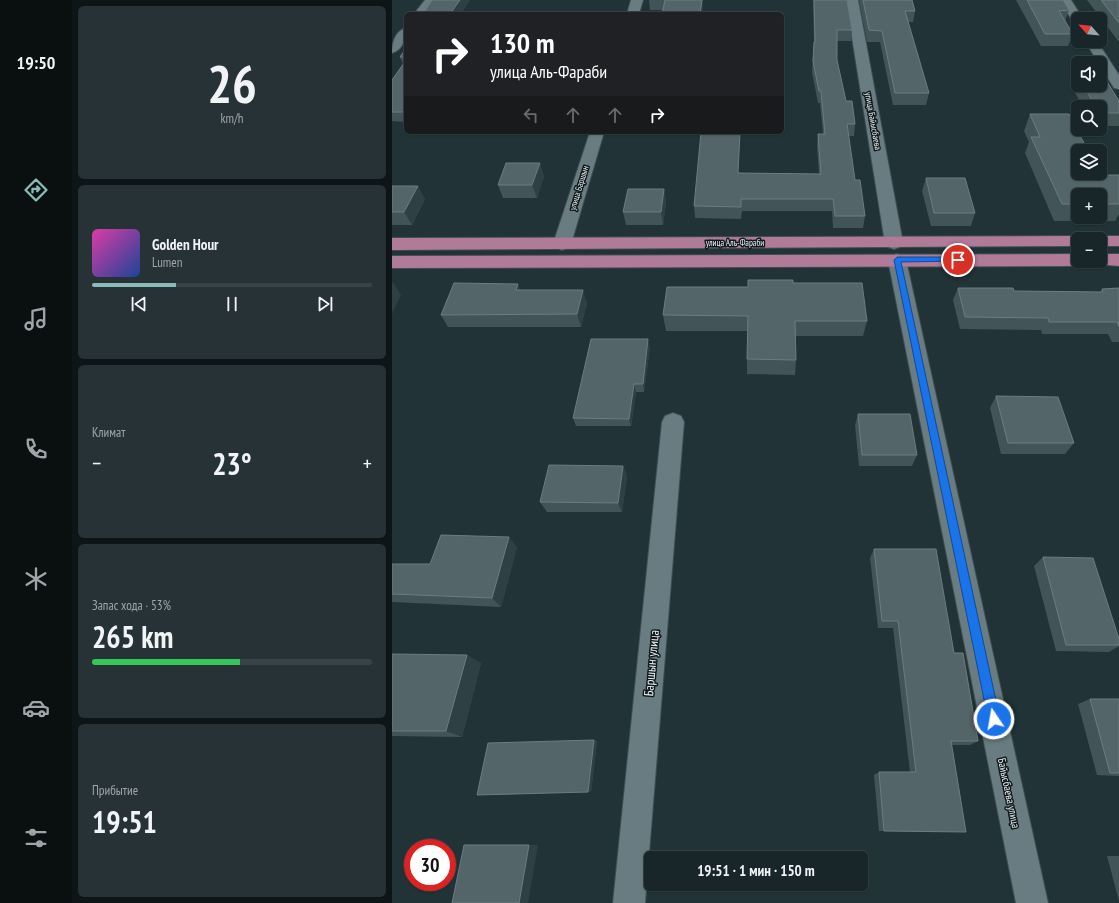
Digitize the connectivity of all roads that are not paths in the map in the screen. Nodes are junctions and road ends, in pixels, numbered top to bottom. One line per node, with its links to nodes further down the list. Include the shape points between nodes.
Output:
1 (432, 0): 5 (street)
2 (637, 0): 6 (street)
3 (852, 0): 18 (street, улица Байысбаева)
4 (1065, 0): 7 (street)
5 (422, 12)
6 (634, 12)
7 (1072, 12)
8 (404, 34): 10 (street)
9 (1095, 48): 11 (street)
10 (392, 49)
11 (1119, 85)
12 (596, 134): 17 (street, улица Баршын)
13 (1071, 241): 18 (main road, улица Аль-Фараби)
14 (1107, 241): 15 (main road)
15 (1119, 241)
16 (392, 244): 17 (main road, улица Аль-Фараби)
17 (562, 244): 18 (main road, улица Аль-Фараби)
18 (896, 251): 19 (main road, улица Аль-Фараби); 22 (main road, улица Аль-Фараби); 25 (street, Байысбаева улица)
19 (1071, 260)
20 (1107, 260): 21 (main road)
21 (1119, 260)
22 (392, 262)
23 (673, 422): 24 (street, Баршын улица)
24 (629, 903)
25 (1032, 903)

